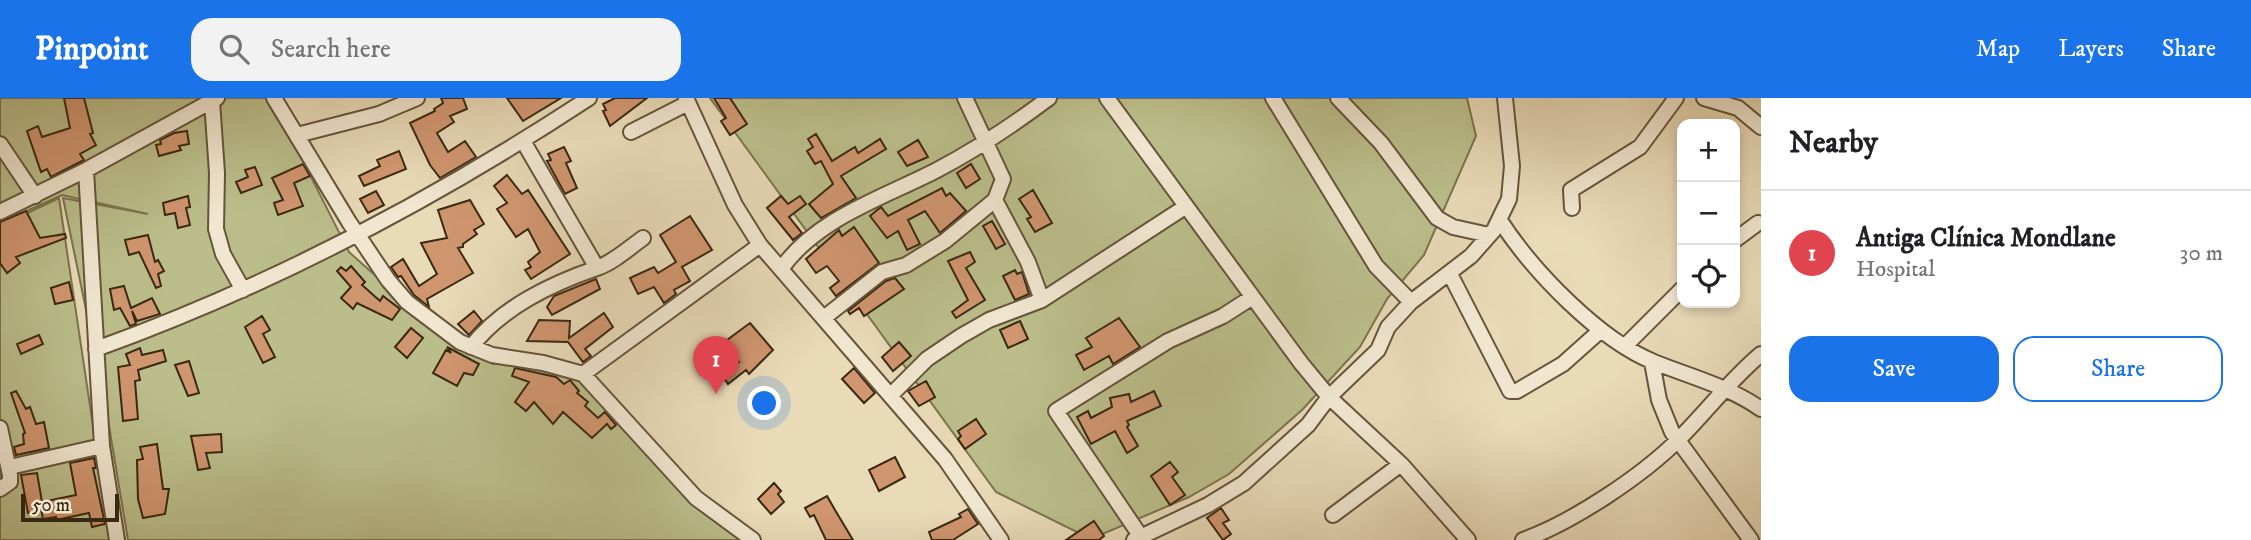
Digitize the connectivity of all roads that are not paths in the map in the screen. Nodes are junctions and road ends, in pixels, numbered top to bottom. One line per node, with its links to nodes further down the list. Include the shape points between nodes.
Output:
1 (274, 98): 16 (street)
2 (417, 98): 16 (street, via 379,114)
3 (589, 98): 17 (street)
4 (965, 98): 18 (street)
5 (1049, 98): 18 (street)
6 (1107, 98): 23 (street)
7 (1273, 98): 40 (street, via 1376,265)
8 (1338, 98): 29 (street, via 1381,143 1437,218 1452,227)
9 (1505, 98): 26 (street, via 1512,166)
10 (1676, 98): 24 (street, via 1640,146 1571,190)
11 (1704, 98): 14 (street, via 1738,108)
12 (215, 99): 20 (street); 36 (street, via 218,241)
13 (687, 100): 15 (street); 32 (street, via 735,205)
14 (1760, 124)
15 (631, 132)
16 (297, 135): 28 (street)
17 (523, 141): 28 (street); 33 (street)
18 (986, 143): 22 (street, via 1003,179); 34 (street, via 856,208 795,249)
19 (0, 145): 21 (street)
20 (86, 170): 21 (street); 45 (street)
21 (34, 196): 25 (street)
22 (995, 200): 39 (street); 41 (street, via 945,241 906,265 882,272)
23 (1185, 207): 38 (street); 39 (street)
24 (1572, 208)
25 (0, 212)
26 (1501, 222): 29 (street); 42 (street, via 1550,281)
27 (1758, 223): 30 (street)
28 (358, 235): 36 (street); 44 (street, via 407,302)
29 (1489, 235): 35 (street)
30 (1740, 236)
31 (643, 238): 33 (street)
32 (760, 245): 34 (street); 48 (street)
33 (597, 268): 44 (street, via 575,274 504,313 489,323)
34 (781, 269): 41 (street)
35 (1450, 274): 40 (street); 42 (street, via 1510,391 1563,364)
36 (243, 290): 45 (street)
37 (1677, 294): 43 (street)
38 (1251, 298): 51 (street); 60 (street, via 1168,341 1056,411)
39 (1042, 300): 50 (street, via 961,336 927,359)
40 (1411, 302): 51 (street, via 1388,327 1378,350)
41 (824, 317): 50 (street)
42 (1601, 330): 43 (street)
43 (1625, 346): 47 (street)
44 (471, 347): 48 (street)
45 (96, 349): 55 (street)
46 (1761, 354): 49 (street)
47 (1652, 362): 49 (street); 54 (street, via 1664,415)
48 (583, 374): 62 (street, via 696,498)
49 (1726, 387): 52 (street); 54 (street)
50 (891, 395): 63 (street, via 944,459)
51 (1329, 397): 56 (street); 60 (street, via 1308,425 1244,483)
52 (1761, 409)
53 (0, 428): 57 (street)
54 (1678, 441): 65 (street, via 1576,516); 66 (street)
55 (102, 446): 57 (street); 61 (street)
56 (1401, 464): 59 (street); 64 (street)
57 (10, 467): 58 (street, via 10,482)
58 (0, 489)
59 (1333, 515)
60 (1138, 539)
61 (117, 540)
62 (753, 540)
63 (1001, 540)
64 (1468, 540)
65 (1523, 540)
66 (1751, 540)

